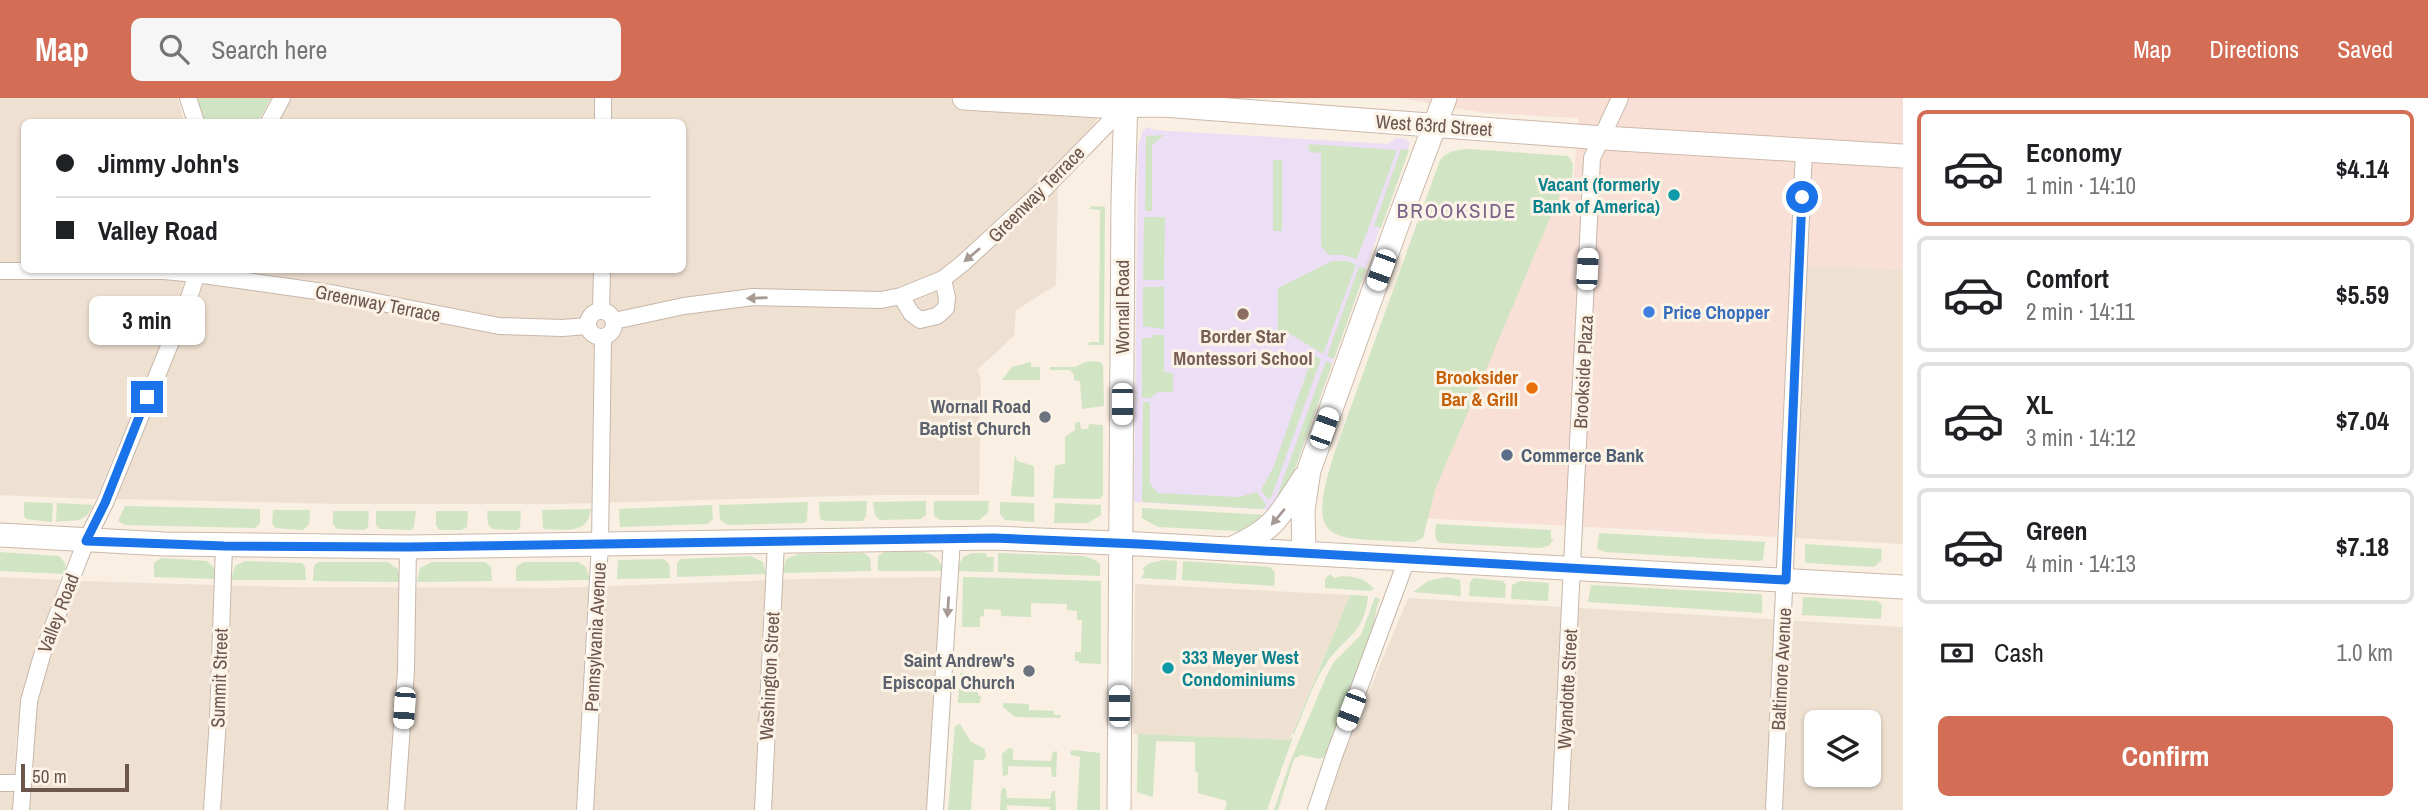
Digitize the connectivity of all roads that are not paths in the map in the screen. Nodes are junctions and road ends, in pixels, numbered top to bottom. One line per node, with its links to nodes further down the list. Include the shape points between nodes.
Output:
1 (188, 98): 8 (street)
2 (282, 98): 9 (street)
3 (603, 98): 10 (street)
4 (964, 98): 7 (main road, West 63rd Street, via 1100,106)
5 (1445, 98): 11 (main road)
6 (1620, 98): 12 (street, Brookside Plaza)
7 (1126, 102): 11 (main road, West 63rd Street); 20 (street, Greenway Terrace, one-way to 20, via 991,239); 30 (main road, Wornall Road)
8 (195, 119)
9 (271, 119)
10 (603, 119)
11 (1435, 125): 12 (main road, West 63rd Street); 25 (main road)
12 (1603, 138): 13 (main road, West 63rd Street); 37 (street, Brookside Plaza, via 1592,158)
13 (1804, 150): 14 (main road, West 63rd Street); 38 (street, Baltimore Avenue)
14 (1903, 156)
15 (0, 271): 16 (street, Greenway Terrace)
16 (21, 271)
17 (197, 273): 28 (street, Valley Road)
18 (203, 273): 23 (street, Greenway Terrace, via 499,327)
19 (601, 273): 22 (street)
20 (943, 279): 21 (street, Greenway Terrace); 21 (street, via 947,308 937,316 920,320)
21 (901, 296): 22 (street, Greenway Terrace, one-way to 22, via 862,300 753,297)
22 (608, 316): 23 (street, via 590,317); 24 (street, via 613,330)
23 (588, 326): 24 (street, via 591,333)
24 (603, 338): 31 (street, Pennsylvania Avenue)
25 (1309, 470): 34 (main road, one-way to 34, via 1272,524); 35 (main road)
26 (0, 535): 28 (main road)
27 (952, 539): 29 (main road); 30 (main road); 47 (street, one-way to 47)
28 (86, 541): 32 (main road); 41 (street, Valley Road, via 33,682)
29 (776, 542): 31 (main road); 46 (street, Washington Street)
30 (1121, 543): 34 (main road); 48 (main road, Wornall Road)
31 (600, 544): 33 (main road); 45 (street, Pennsylvania Avenue)
32 (224, 546): 33 (main road); 43 (street, Summit Street)
33 (408, 547): 44 (street, via 406,670)
34 (1231, 549): 35 (main road)
35 (1304, 553): 36 (main road)
36 (1407, 559): 37 (main road); 49 (street)
37 (1574, 568): 38 (main road); 50 (street, Wyandotte Street)
38 (1786, 580): 39 (main road); 51 (street, Baltimore Avenue)
39 (1903, 587)
40 (0, 783): 41 (street)
41 (21, 783): 42 (street, Valley Road)
42 (21, 810)
43 (212, 810)
44 (396, 810)
45 (585, 810)
46 (763, 810)
47 (935, 810)
48 (1119, 810)
49 (1316, 810)
50 (1560, 810)
51 (1774, 810)

